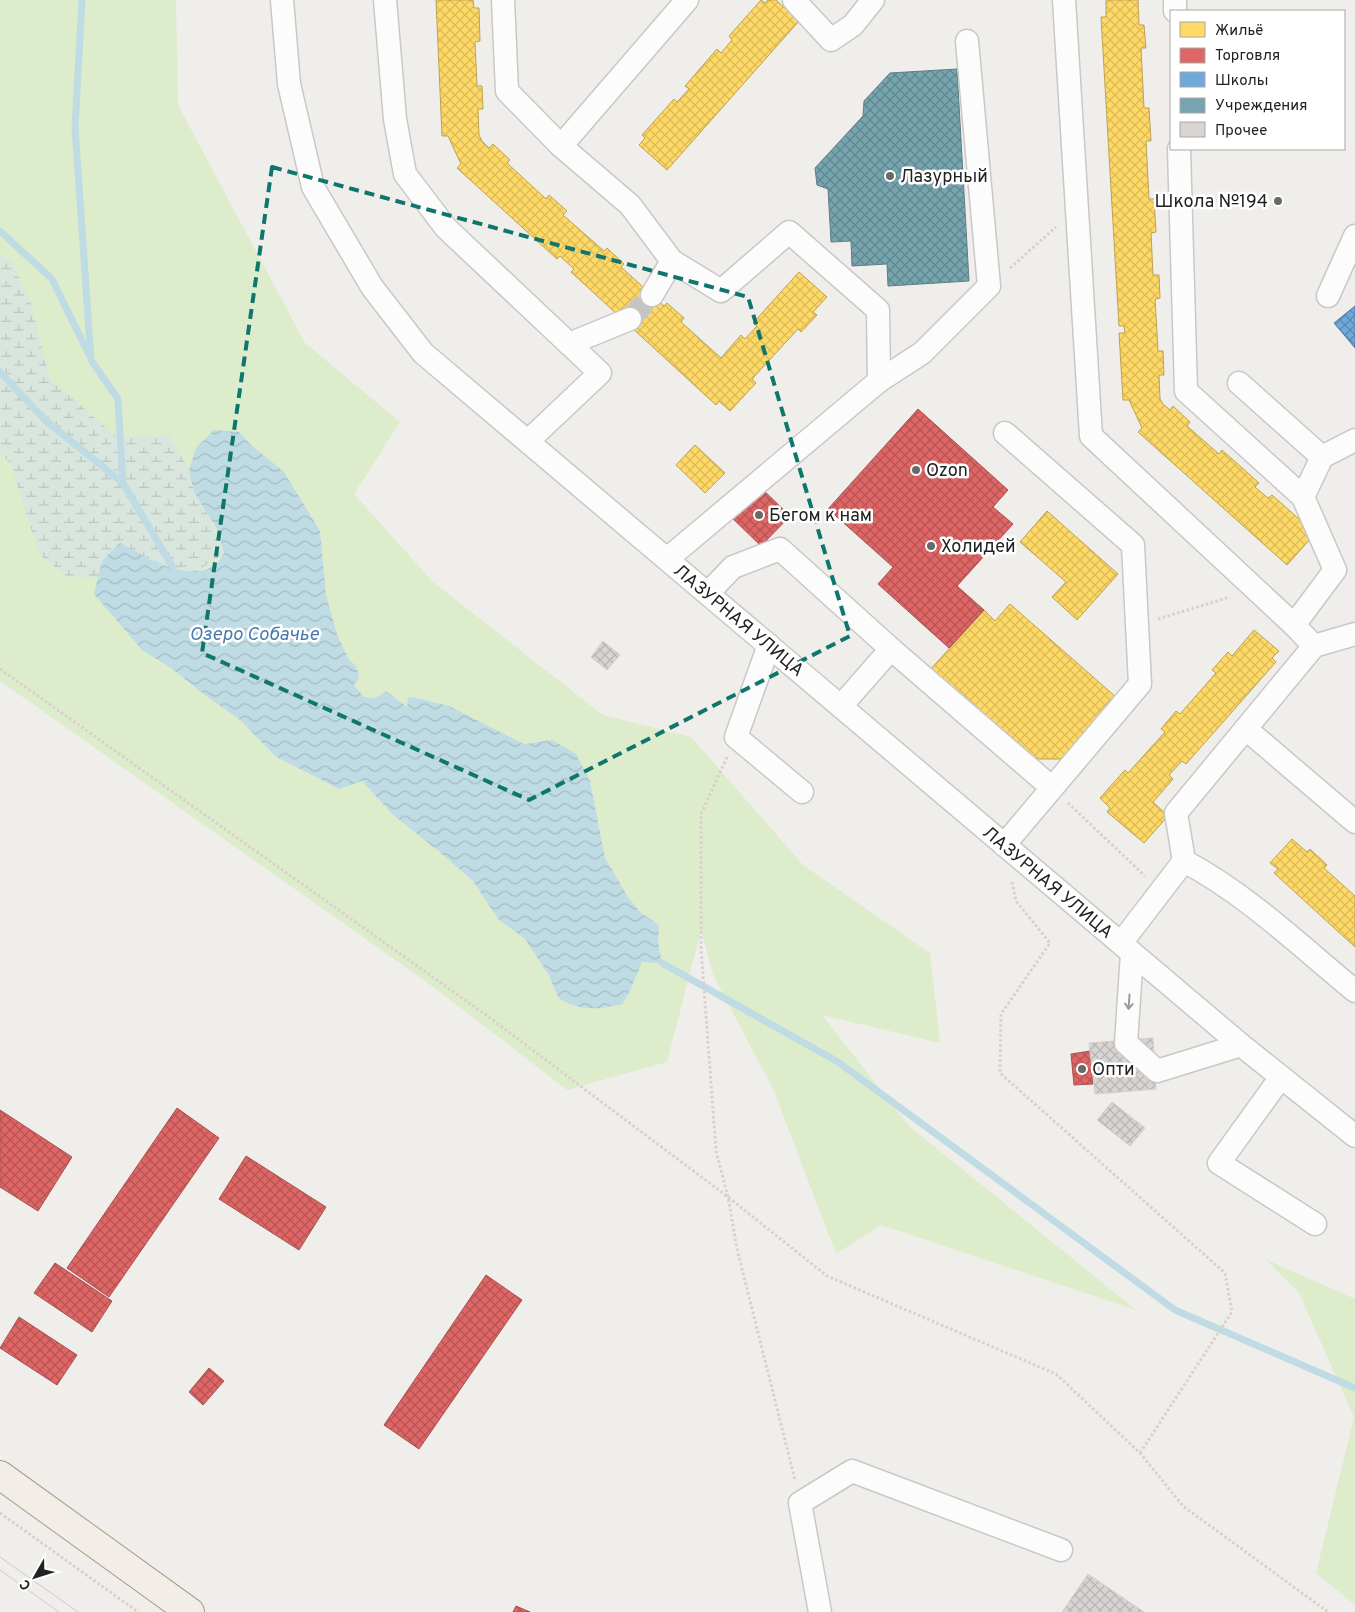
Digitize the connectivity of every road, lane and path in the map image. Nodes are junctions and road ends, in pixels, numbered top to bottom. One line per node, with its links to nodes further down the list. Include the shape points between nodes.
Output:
1 (282, 0): 23 (street, ЛАЗУРНАЯ УЛИЦА, via 289,84 313,187 372,286 423,353)
2 (385, 0): 18 (street, via 395,119 405,174 446,228)
3 (503, 0): 9 (street, via 507,91)
4 (687, 0): 9 (street)
5 (794, 0): 6 (street, via 831,40 853,25)
6 (873, 0)
7 (1064, 0): 11 (street)
8 (967, 41): 14 (street)
9 (561, 146): 13 (street, via 630,205)
10 (1179, 150): 25 (street, via 1186,391)
11 (1078, 218): 14 (path, via 1064,219); 27 (street, via 1091,436)
12 (1355, 236): 16 (street)
13 (672, 261): 15 (street); 19 (street, via 721,291 789,232 878,310)
14 (989, 286): 19 (street, via 922,353)
15 (652, 295)
16 (1328, 296)
17 (630, 319): 18 (street)
18 (569, 344): 23 (street, via 600,373)
19 (879, 381): 26 (street)
20 (1239, 383): 24 (street)
21 (1005, 433): 29 (street, via 1134,546)
22 (1355, 440): 24 (street)
23 (528, 442): 26 (street, ЛАЗУРНАЯ УЛИЦА)
24 (1322, 457): 25 (street)
25 (1303, 497): 30 (street, via 1335,570)
26 (668, 559): 28 (street, ЛАЗУРНАЯ УЛИЦА)
27 (1255, 589): 29 (path); 30 (street)
28 (708, 593): 32 (street, ЛАЗУРНАЯ УЛИЦА); 34 (street, via 734,567 780,549)
29 (1137, 625): 39 (street, via 1140,684)
30 (1294, 625): 33 (street)
31 (1355, 634): 33 (street)
32 (769, 645): 36 (street, ЛАЗУРНАЯ УЛИЦА); 38 (street)
33 (1314, 646): 37 (street)
34 (891, 649): 36 (street); 39 (street)
35 (0, 669): 50 (path, via 486,1015)
36 (841, 706): 42 (street, ЛАЗУРНАЯ УЛИЦА)
37 (1246, 728): 41 (street); 43 (street, via 1176,813)
38 (736, 736): 40 (street); 50 (path, via 701,814 701,948 716,1151)
39 (1051, 787): 42 (street); 44 (path)
40 (802, 792)
41 (1355, 822)
42 (1004, 845): 45 (street, ЛАЗУРНАЯ УЛИЦА); 52 (path, via 1016,900 1050,943 1001,1014 1000,1073 1225,1273 1232,1312)
43 (1184, 861): 44 (street); 46 (street, via 1240,895)
44 (1161, 891): 45 (street)
45 (1126, 948): 47 (street, ЛАЗУРНАЯ УЛИЦА); 47 (street, one-way to 47, via 1126,1043 1156,1070)
46 (1355, 991)
47 (1241, 1045): 48 (street, ЛАЗУРНАЯ УЛИЦА)
48 (1281, 1077): 49 (street, ЛАЗУРНАЯ УЛИЦА); 51 (street, via 1219,1163)
49 (1355, 1136)
50 (728, 1197): 52 (path, via 827,1276 1056,1374); 54 (path, via 737,1249)
51 (1315, 1224)
52 (1140, 1453): 60 (path, via 1183,1506)
53 (0, 1475): 58 (main road)
54 (800, 1503): 56 (street, via 852,1471); 59 (street)
55 (0, 1514): 57 (path)
56 (1061, 1550)
57 (138, 1612)
58 (190, 1612)
59 (820, 1612)
60 (1328, 1612)

